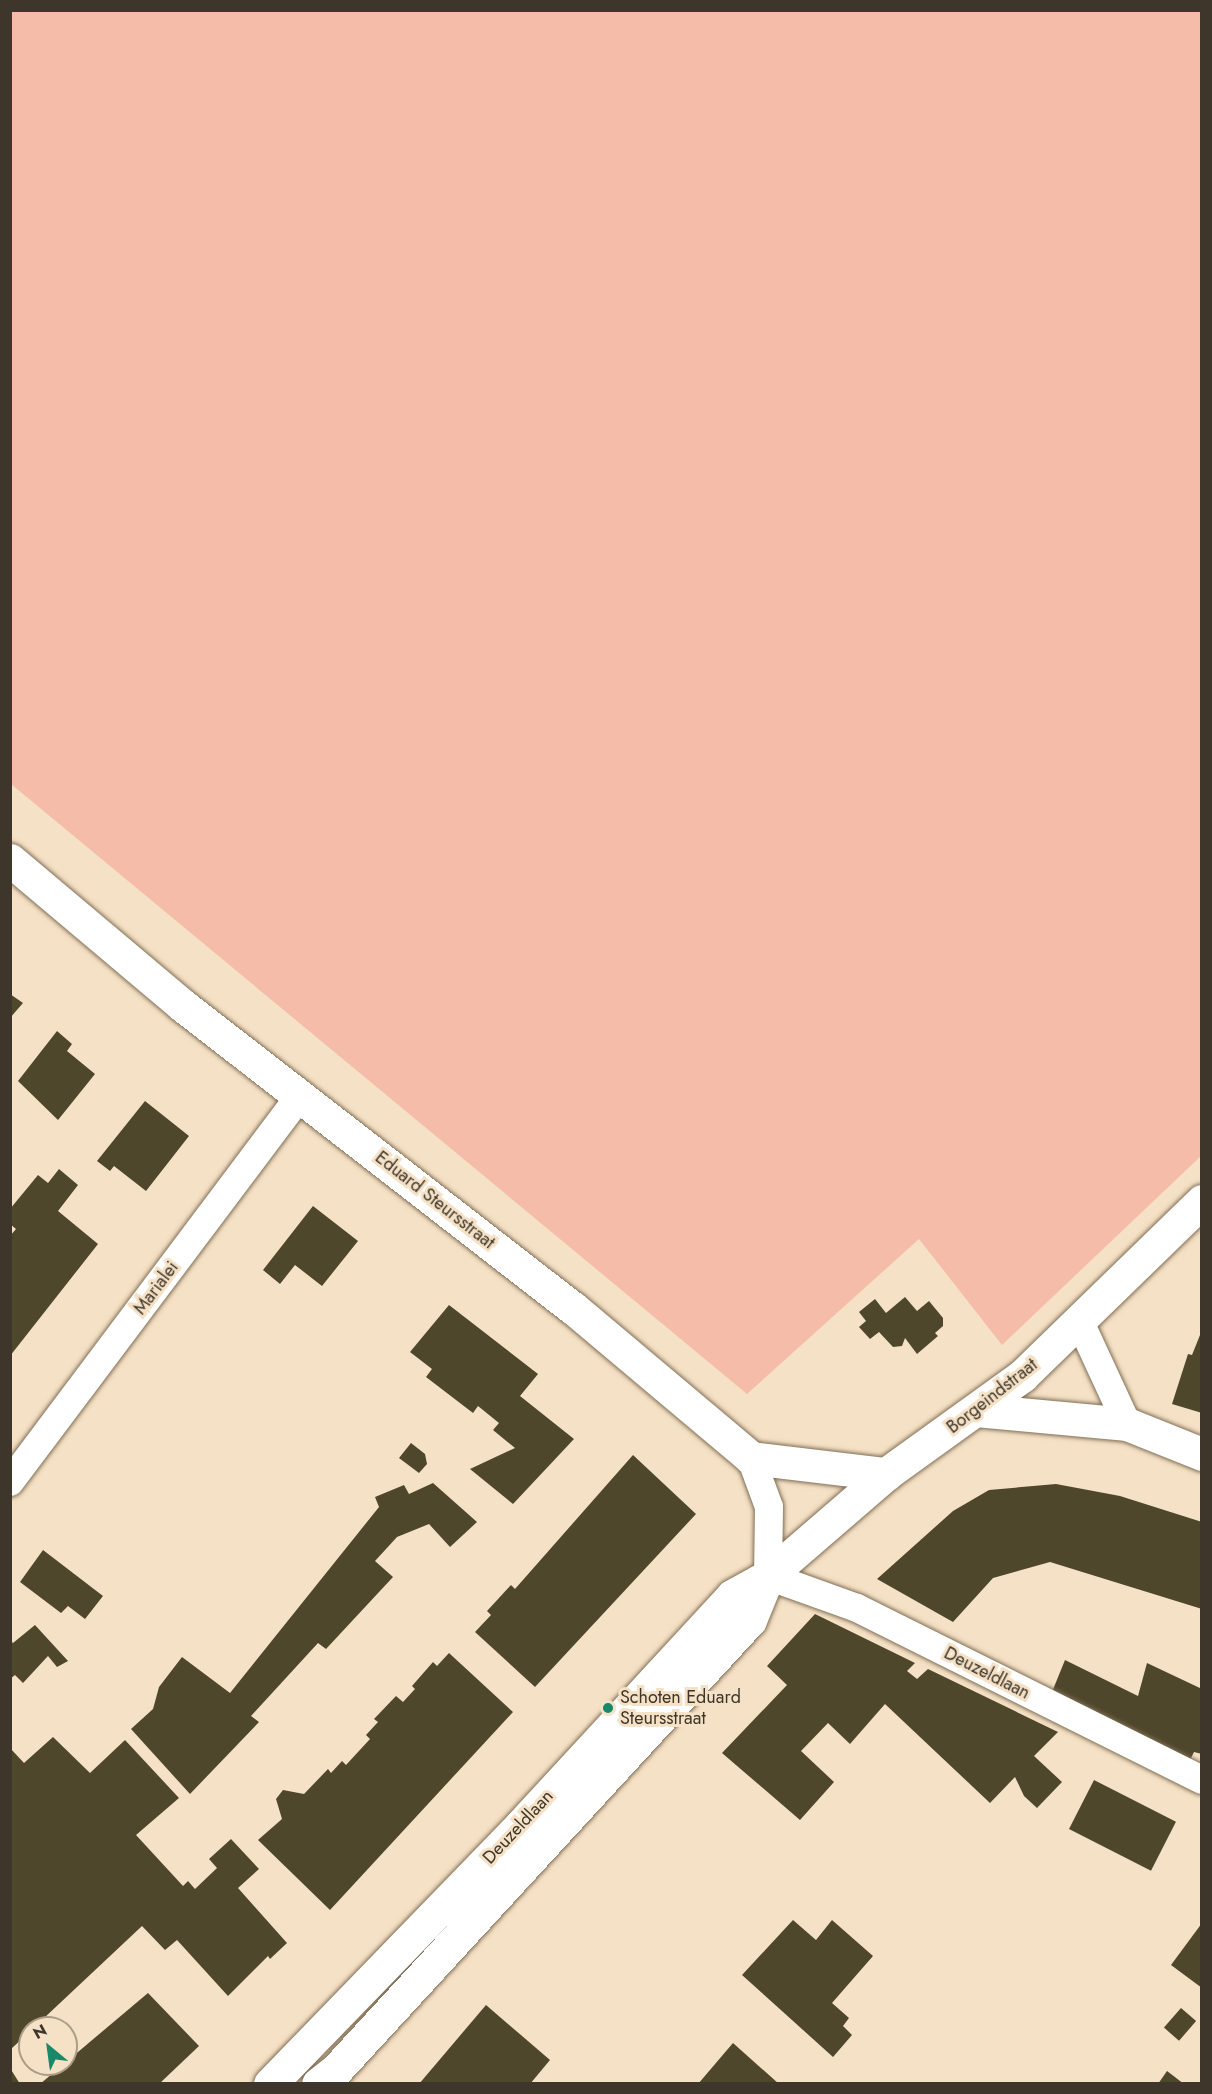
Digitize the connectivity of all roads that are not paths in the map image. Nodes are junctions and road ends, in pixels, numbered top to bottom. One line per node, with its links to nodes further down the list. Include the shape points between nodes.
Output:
1 (10, 860): 2 (street, Eduard Steursstraat, via 182,1005)
2 (301, 1095): 8 (street, Eduard Steursstraat, via 573,1308); 10 (street, Marialei)
3 (1202, 1201): 4 (street, Borgeindstraat)
4 (1079, 1320): 5 (street, Borgeindstraat, via 1022,1376); 6 (street)
5 (976, 1410): 6 (street); 9 (street, Borgeindstraat)
6 (1127, 1424): 7 (street)
7 (1202, 1454)
8 (752, 1458): 9 (street); 11 (street, Deuzeldlaan, via 769,1506)
9 (886, 1474): 11 (street, Borgeindstraat)
10 (10, 1482)
11 (768, 1576): 12 (street, Deuzeldlaan, via 857,1608); 13 (street, Deuzeldlaan, via 732,1596); 14 (street, Deuzeldlaan, via 750,1620)
12 (1202, 1780)
13 (367, 1983): 14 (street); 15 (street, Deuzeldlaan)
14 (394, 2007): 16 (street, Deuzeldlaan)
15 (270, 2084)
16 (318, 2084)

